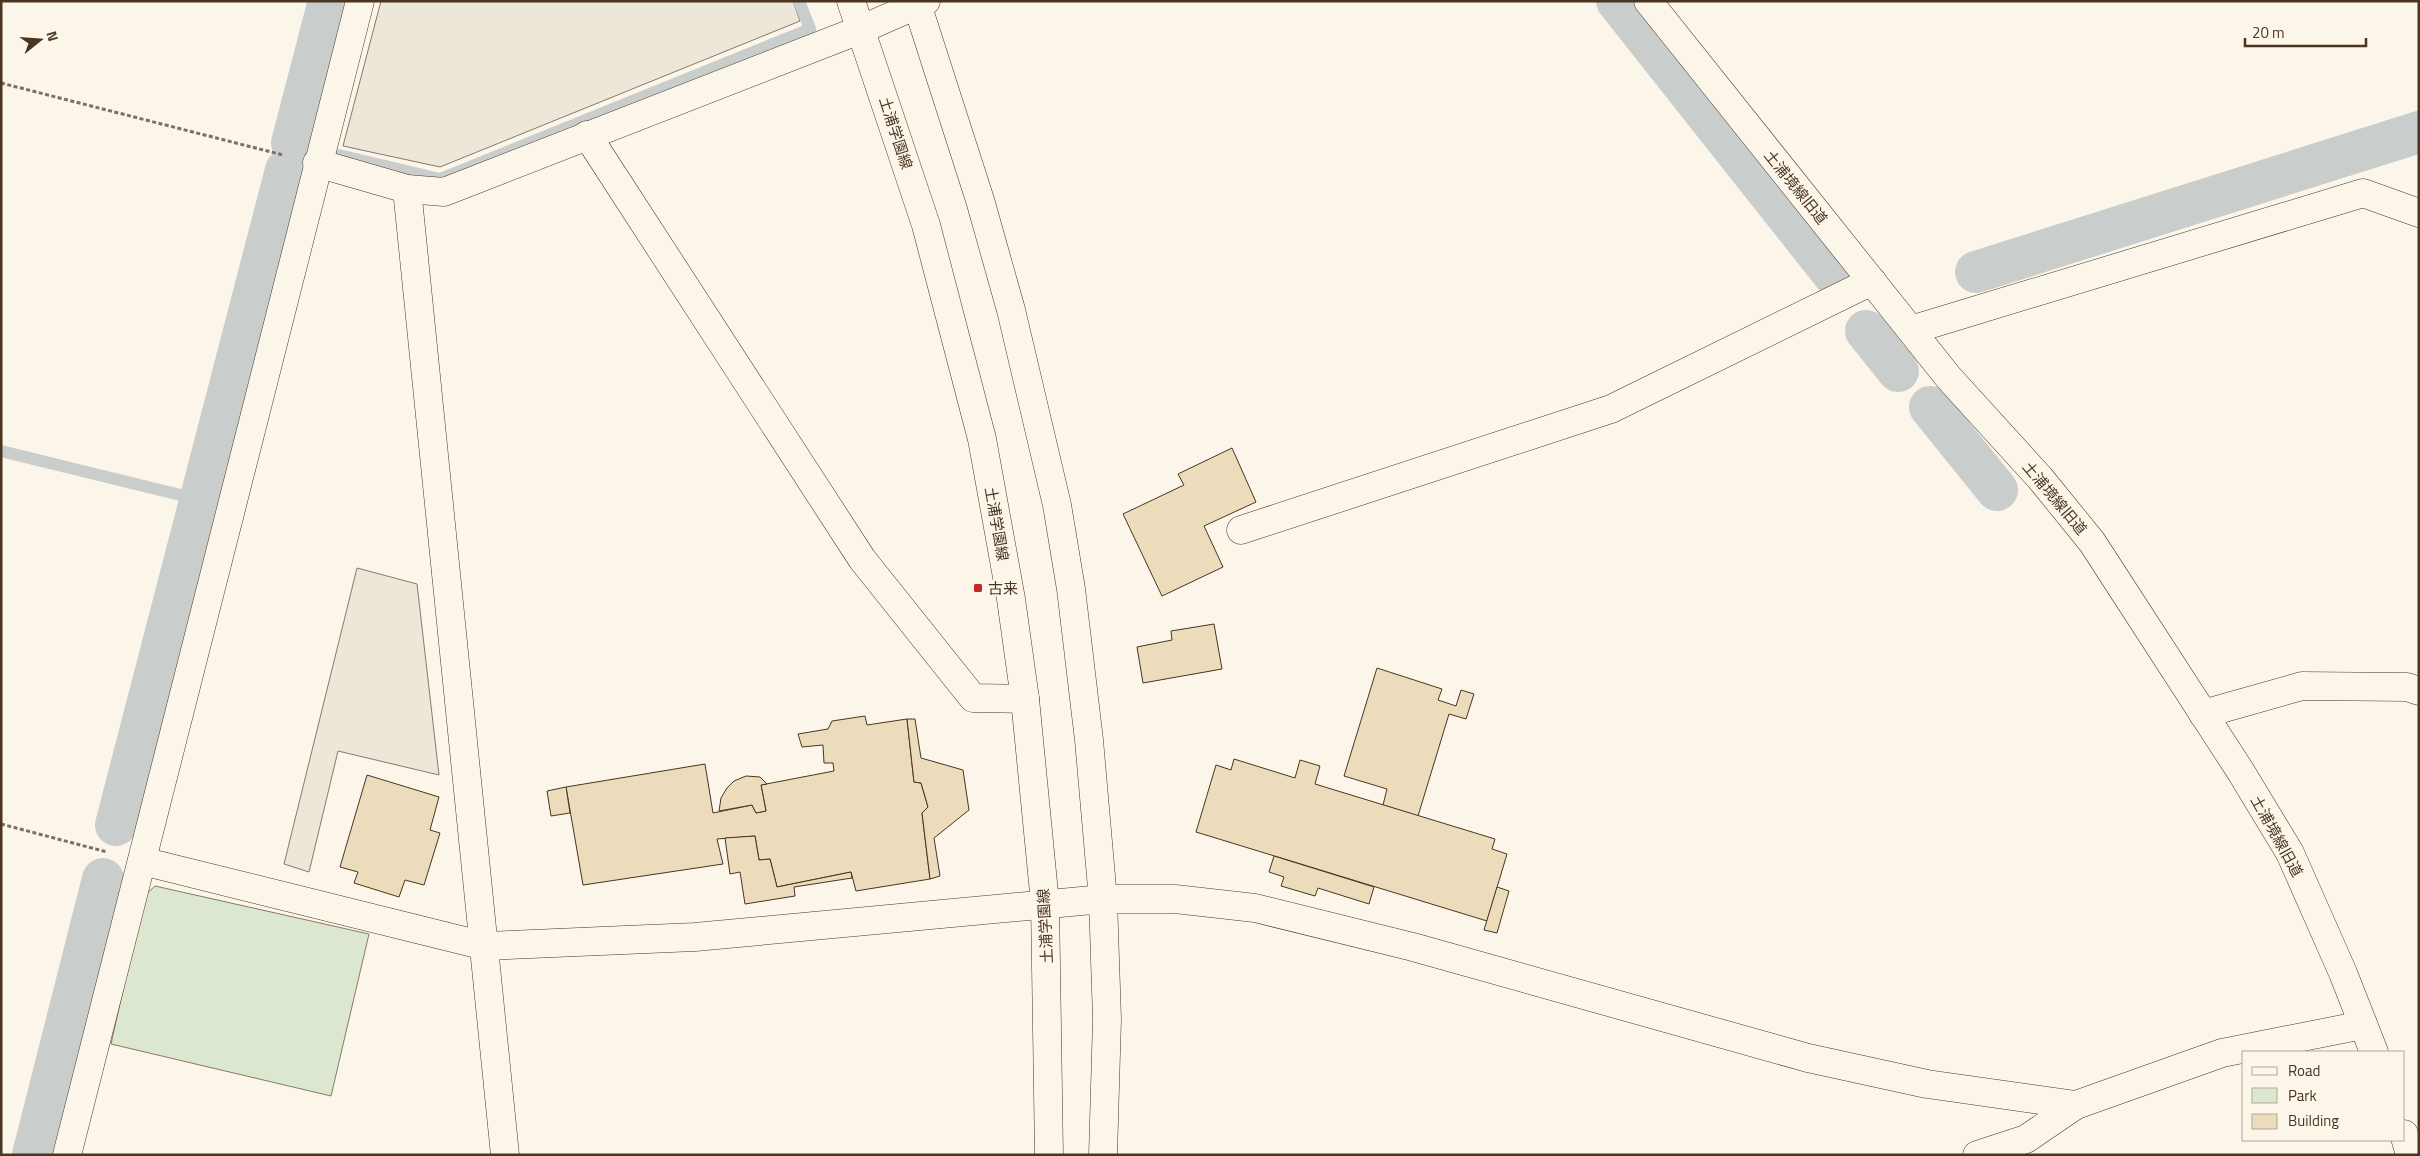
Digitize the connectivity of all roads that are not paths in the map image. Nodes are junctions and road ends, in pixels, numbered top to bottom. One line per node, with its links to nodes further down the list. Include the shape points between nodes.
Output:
1 (360, 1): 7 (street)
2 (851, 1): 5 (street, 土浦学園線)
3 (1648, 1): 10 (street, 土浦境線旧道)
4 (920, 2): 5 (street); 17 (street, via 1011,310 1057,505 1085,702)
5 (862, 30): 6 (street); 14 (street, 土浦学園線, via 926,225 982,439 1011,599)
6 (587, 135): 8 (street, via 444,192); 14 (street, via 862,560 973,698)
7 (318, 163): 8 (street); 16 (street)
8 (407, 189): 19 (street)
9 (2419, 213): 11 (street, via 2363,193)
10 (1872, 281): 11 (street, 土浦境線旧道); 12 (street, via 1611,410)
11 (1910, 330): 15 (street, 土浦境線旧道, via 2092,542)
12 (1241, 530)
13 (2419, 691): 15 (street, via 2407,687 2302,686)
14 (1025, 699): 18 (street, 土浦学園線)
15 (2204, 714): 20 (street, 土浦境線旧道, via 2290,853)
16 (142, 861): 19 (street); 24 (street)
17 (1103, 899): 18 (street); 22 (street, via 1175,899 1255,908 1413,947 1808,1058 1927,1084); 27 (street, via 1107,1019)
18 (1045, 903): 19 (street, via 695,937); 26 (street, 土浦学園線)
19 (485, 946): 25 (street)
20 (2363, 1025): 21 (street, 土浦境線旧道); 22 (street, via 2222,1053)
21 (2374, 1051)
22 (2076, 1105): 28 (street, via 2026,1138)
23 (2405, 1138): 29 (street)
24 (67, 1155)
25 (505, 1155)
26 (1049, 1155)
27 (1103, 1155)
28 (1978, 1155)
29 (2410, 1155)

